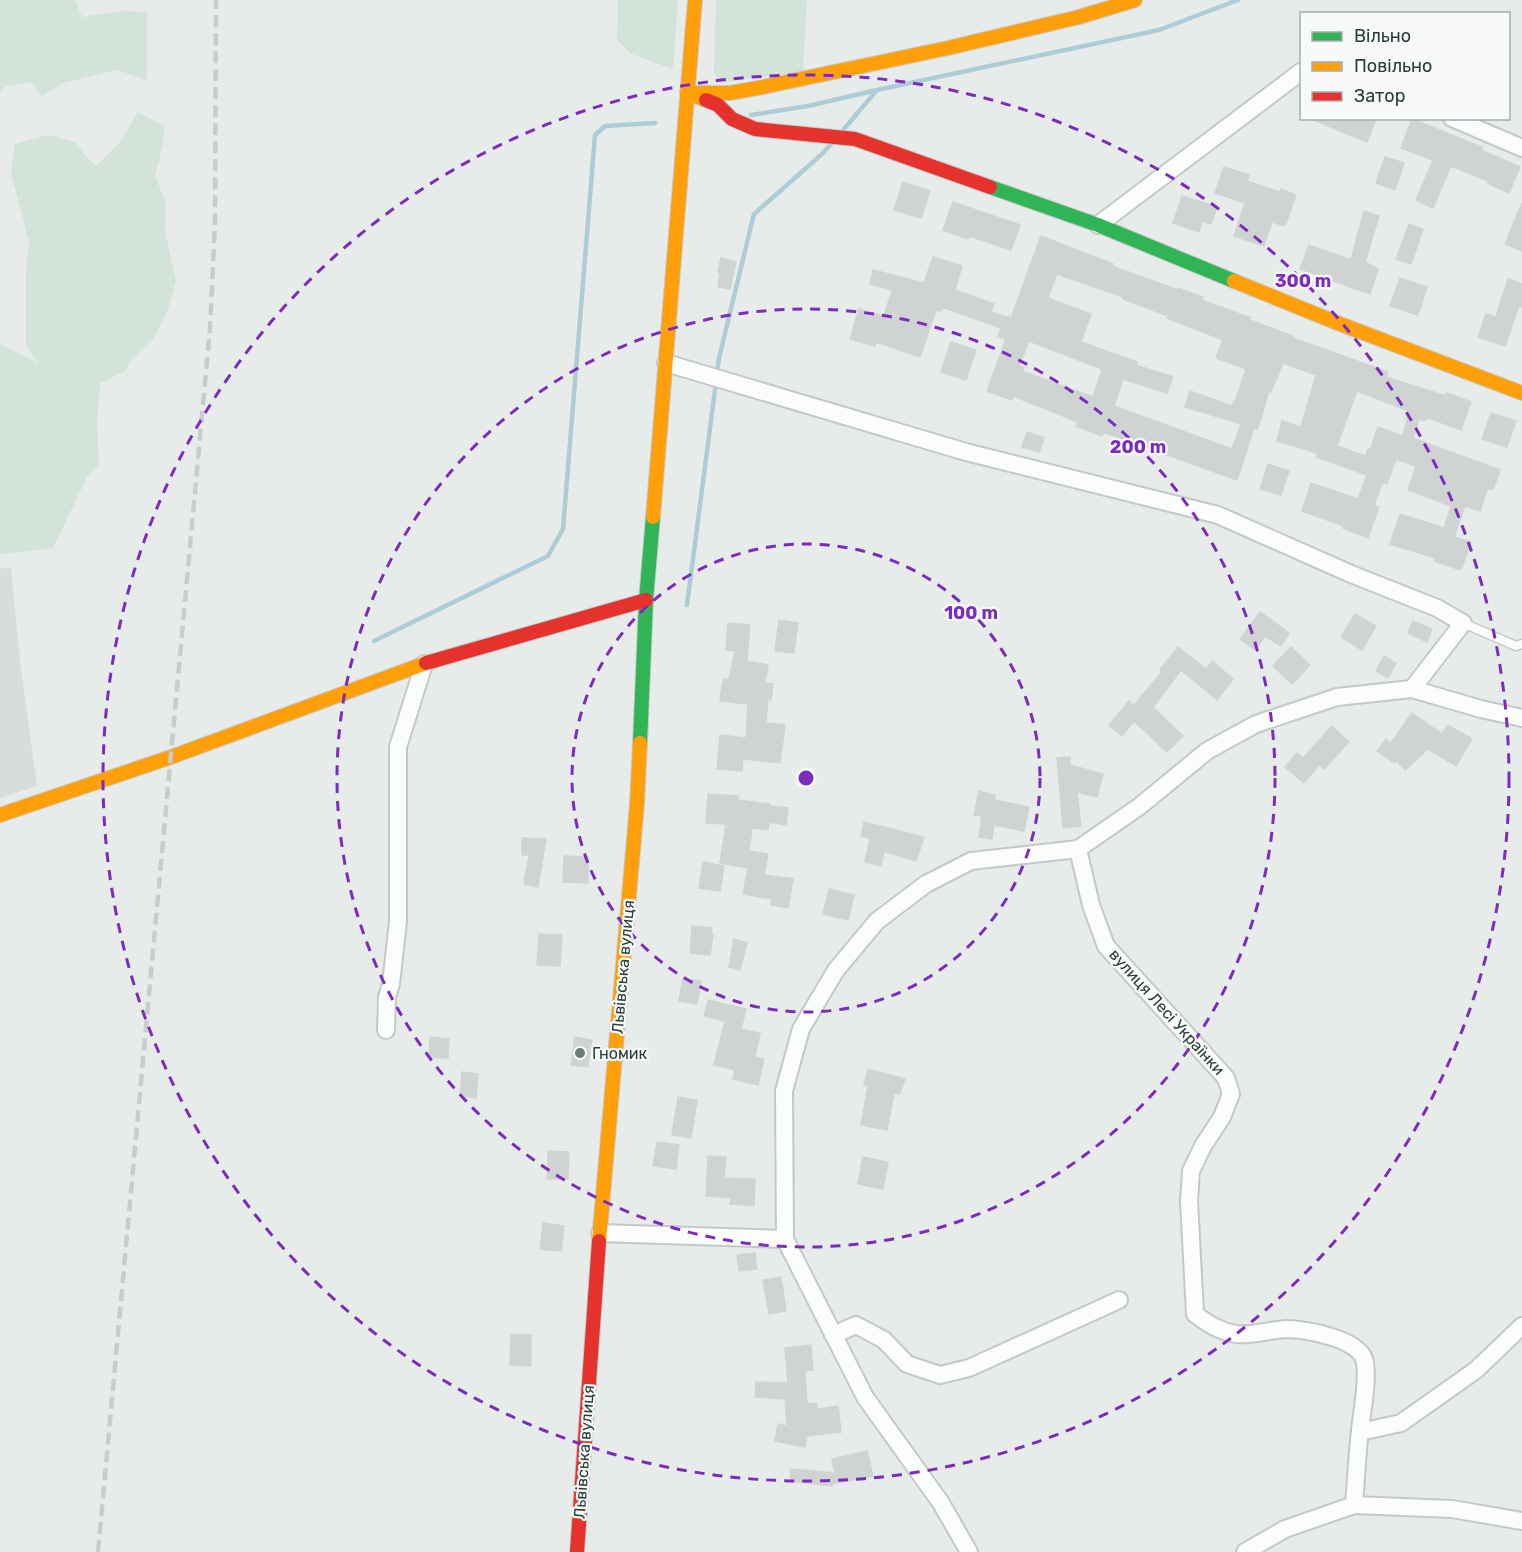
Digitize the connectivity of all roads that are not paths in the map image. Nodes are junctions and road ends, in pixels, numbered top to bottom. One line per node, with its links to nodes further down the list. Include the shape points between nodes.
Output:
1 (694, 0): 4 (street, Львівська вулиця)
2 (1135, 0): 4 (street, via 948,48 763,87 730,93)
3 (1300, 73): 7 (street)
4 (687, 93): 7 (street, via 718,105 732,119 754,129 855,139); 8 (street, Львівська вулиця)
5 (1457, 120): 6 (street)
6 (1522, 148)
7 (1098, 225): 9 (street)
8 (666, 363): 10 (street, Львівська вулиця); 11 (street, via 966,452 1218,515 1437,608)
9 (1522, 393)
10 (646, 600): 13 (street); 19 (street, Львівська вулиця, via 637,804)
11 (1463, 623): 12 (lane); 14 (street)
12 (1520, 646)
13 (424, 664): 16 (street); 18 (street, via 398,747 398,921)
14 (1412, 688): 15 (street); 17 (street, via 1337,697 1256,724 1207,752 1140,806)
15 (1522, 718)
16 (0, 815)
17 (1077, 849): 20 (street, via 970,861 926,884 877,921 836,970 801,1029 784,1091); 24 (street, вулиця Лесі Українки, via 1106,946 1226,1078 1231,1094 1191,1171 1195,1314 1215,1329 1237,1334 1287,1329 1338,1339 1360,1351 1365,1360)
18 (386, 1030)
19 (600, 1233): 20 (street); 27 (street, Львівська вулиця)
20 (785, 1239): 23 (street)
21 (1119, 1300): 23 (street, via 969,1368 940,1374 907,1364 884,1340 856,1325)
22 (1522, 1326): 24 (street, via 1476,1370 1401,1423)
23 (833, 1335): 28 (street, via 864,1397 941,1503)
24 (1360, 1432): 25 (street, вулиця Лесі Українки)
25 (1354, 1504): 26 (street, via 1452,1509); 29 (street, via 1285,1529)
26 (1522, 1521)
27 (577, 1552)
28 (969, 1552)
29 (1245, 1552)

